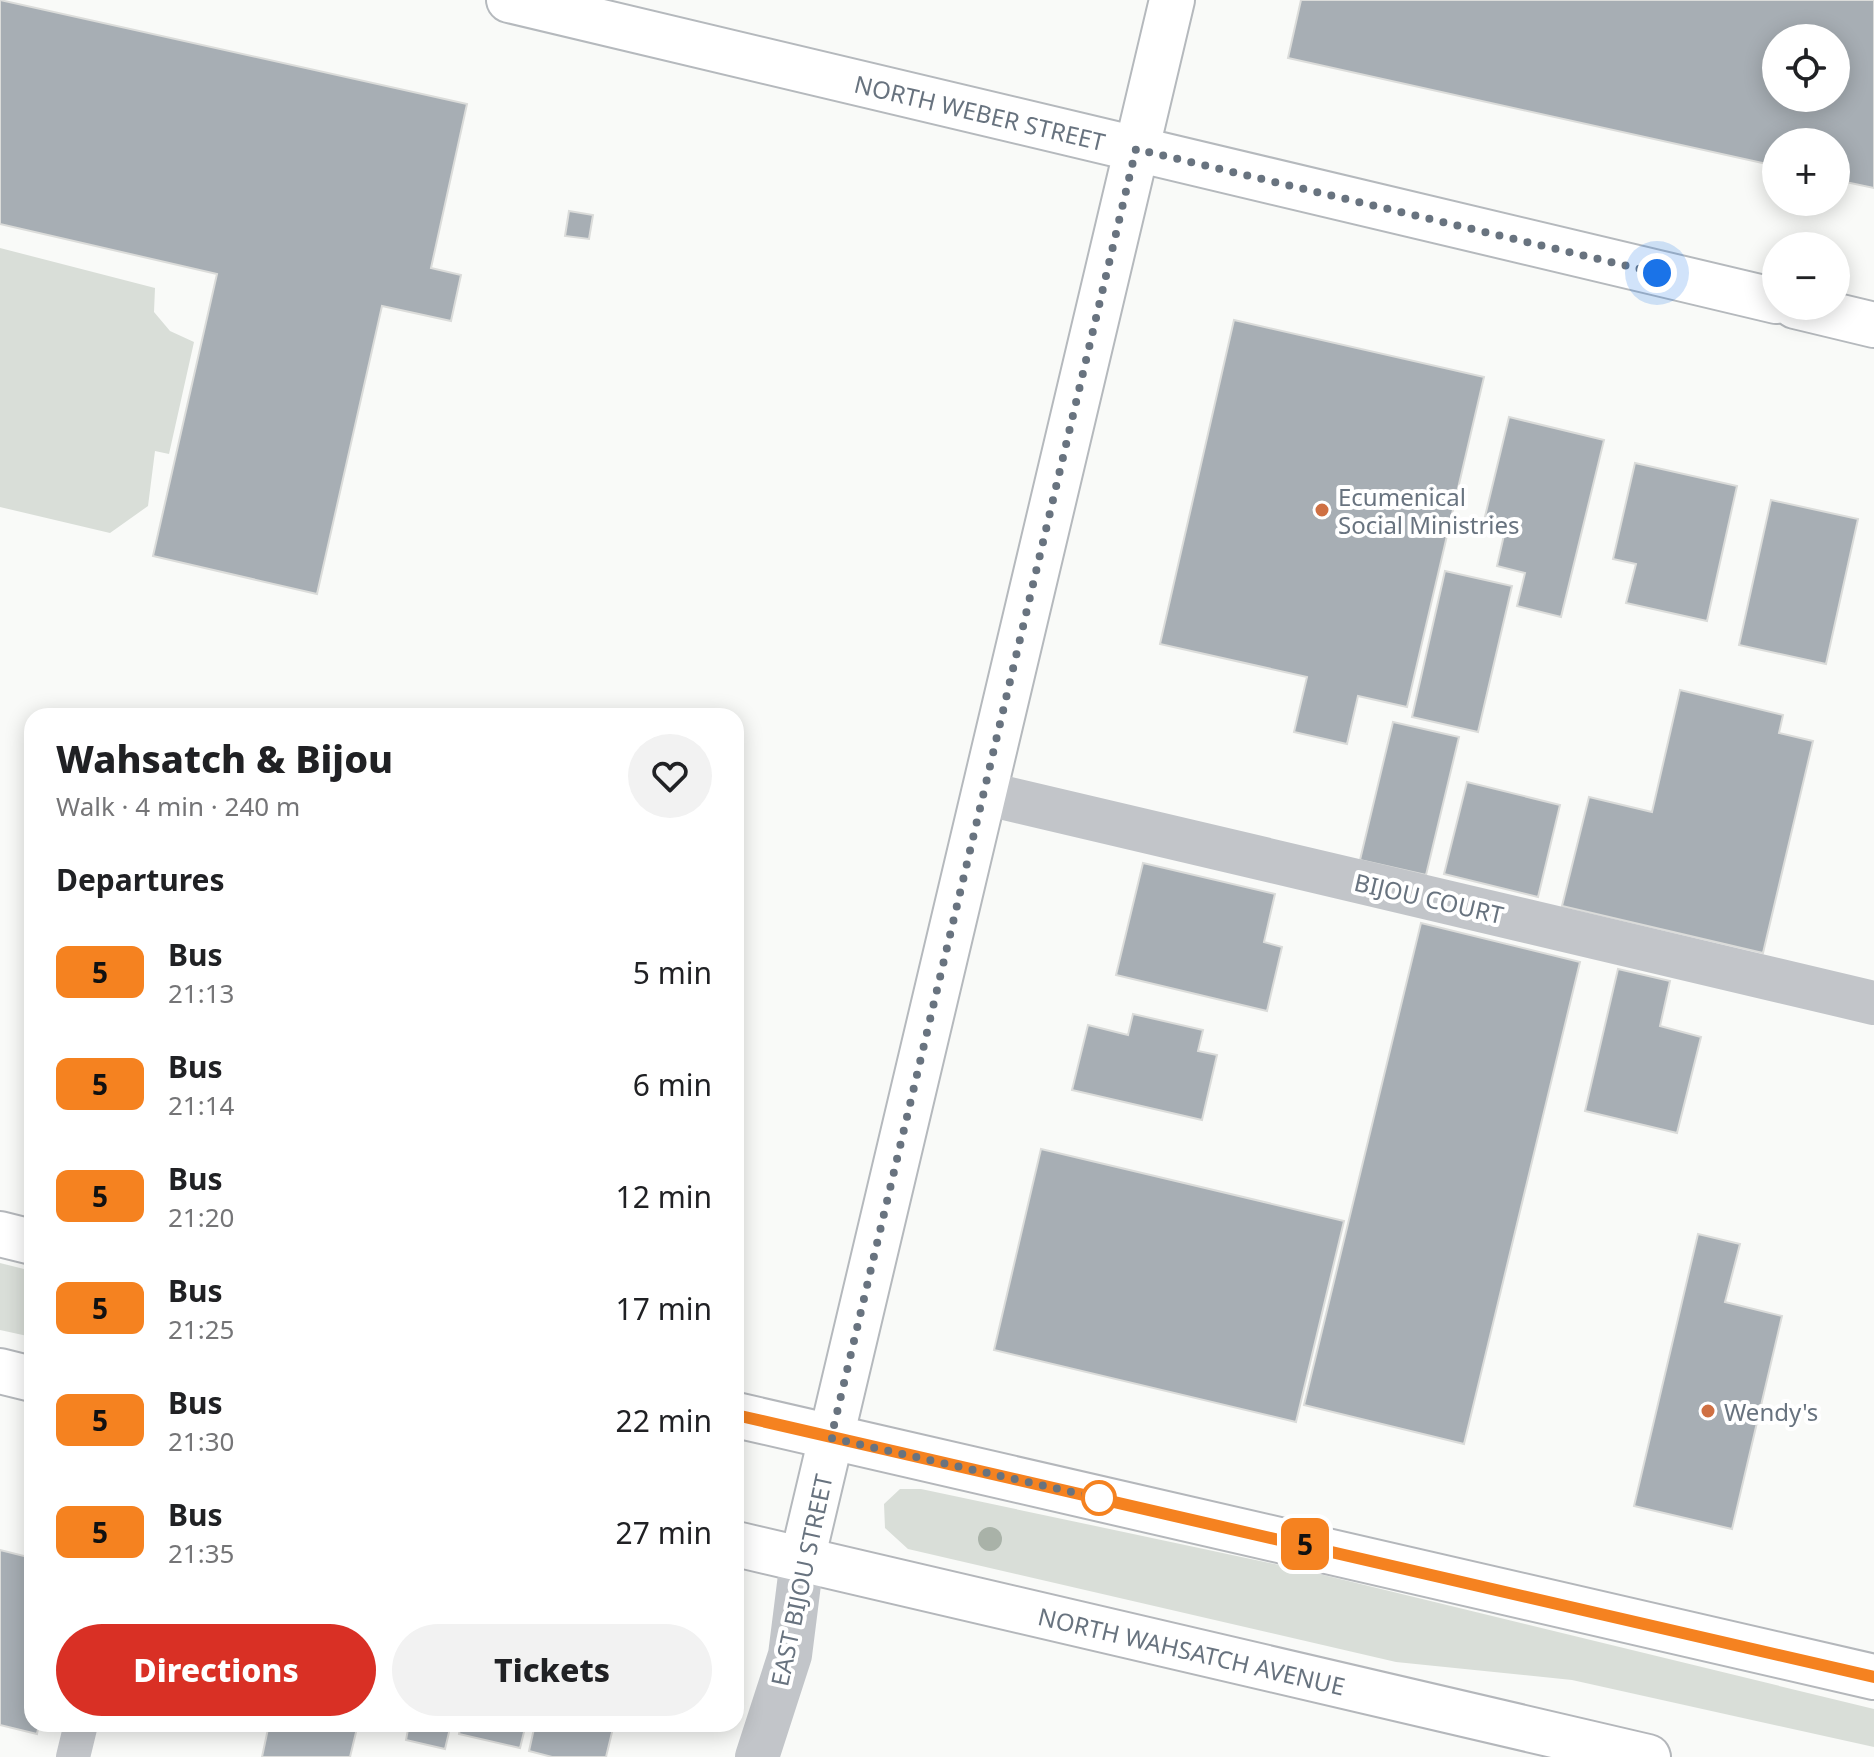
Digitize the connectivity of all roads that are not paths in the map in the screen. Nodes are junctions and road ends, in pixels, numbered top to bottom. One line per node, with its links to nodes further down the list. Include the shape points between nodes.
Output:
1 (509, 0): 3 (main road, NORTH WEBER STREET)
2 (1172, 0): 3 (main road, EAST BIJOU STREET)
3 (1136, 149): 4 (main road, NORTH WEBER STREET); 7 (main road, EAST BIJOU STREET)
4 (1762, 298)
5 (1850, 319): 6 (main road)
6 (1874, 325)
7 (984, 793): 8 (street, BIJOU COURT); 14 (main road, EAST BIJOU STREET)
8 (1874, 1003)
9 (0, 1234): 10 (main road)
10 (24, 1240)
11 (0, 1371): 12 (main road)
12 (24, 1377)
13 (744, 1417): 14 (main road)
14 (831, 1438): 16 (main road, EAST BIJOU STREET); 17 (main road)
15 (744, 1546): 16 (main road, NORTH WAHSATCH AVENUE)
16 (802, 1560): 20 (street, EAST BIJOU STREET, via 790,1655); 21 (main road, NORTH WAHSATCH AVENUE)
17 (1874, 1677)
18 (79, 1732): 19 (lane)
19 (73, 1757)
20 (757, 1757)
21 (1648, 1757)

